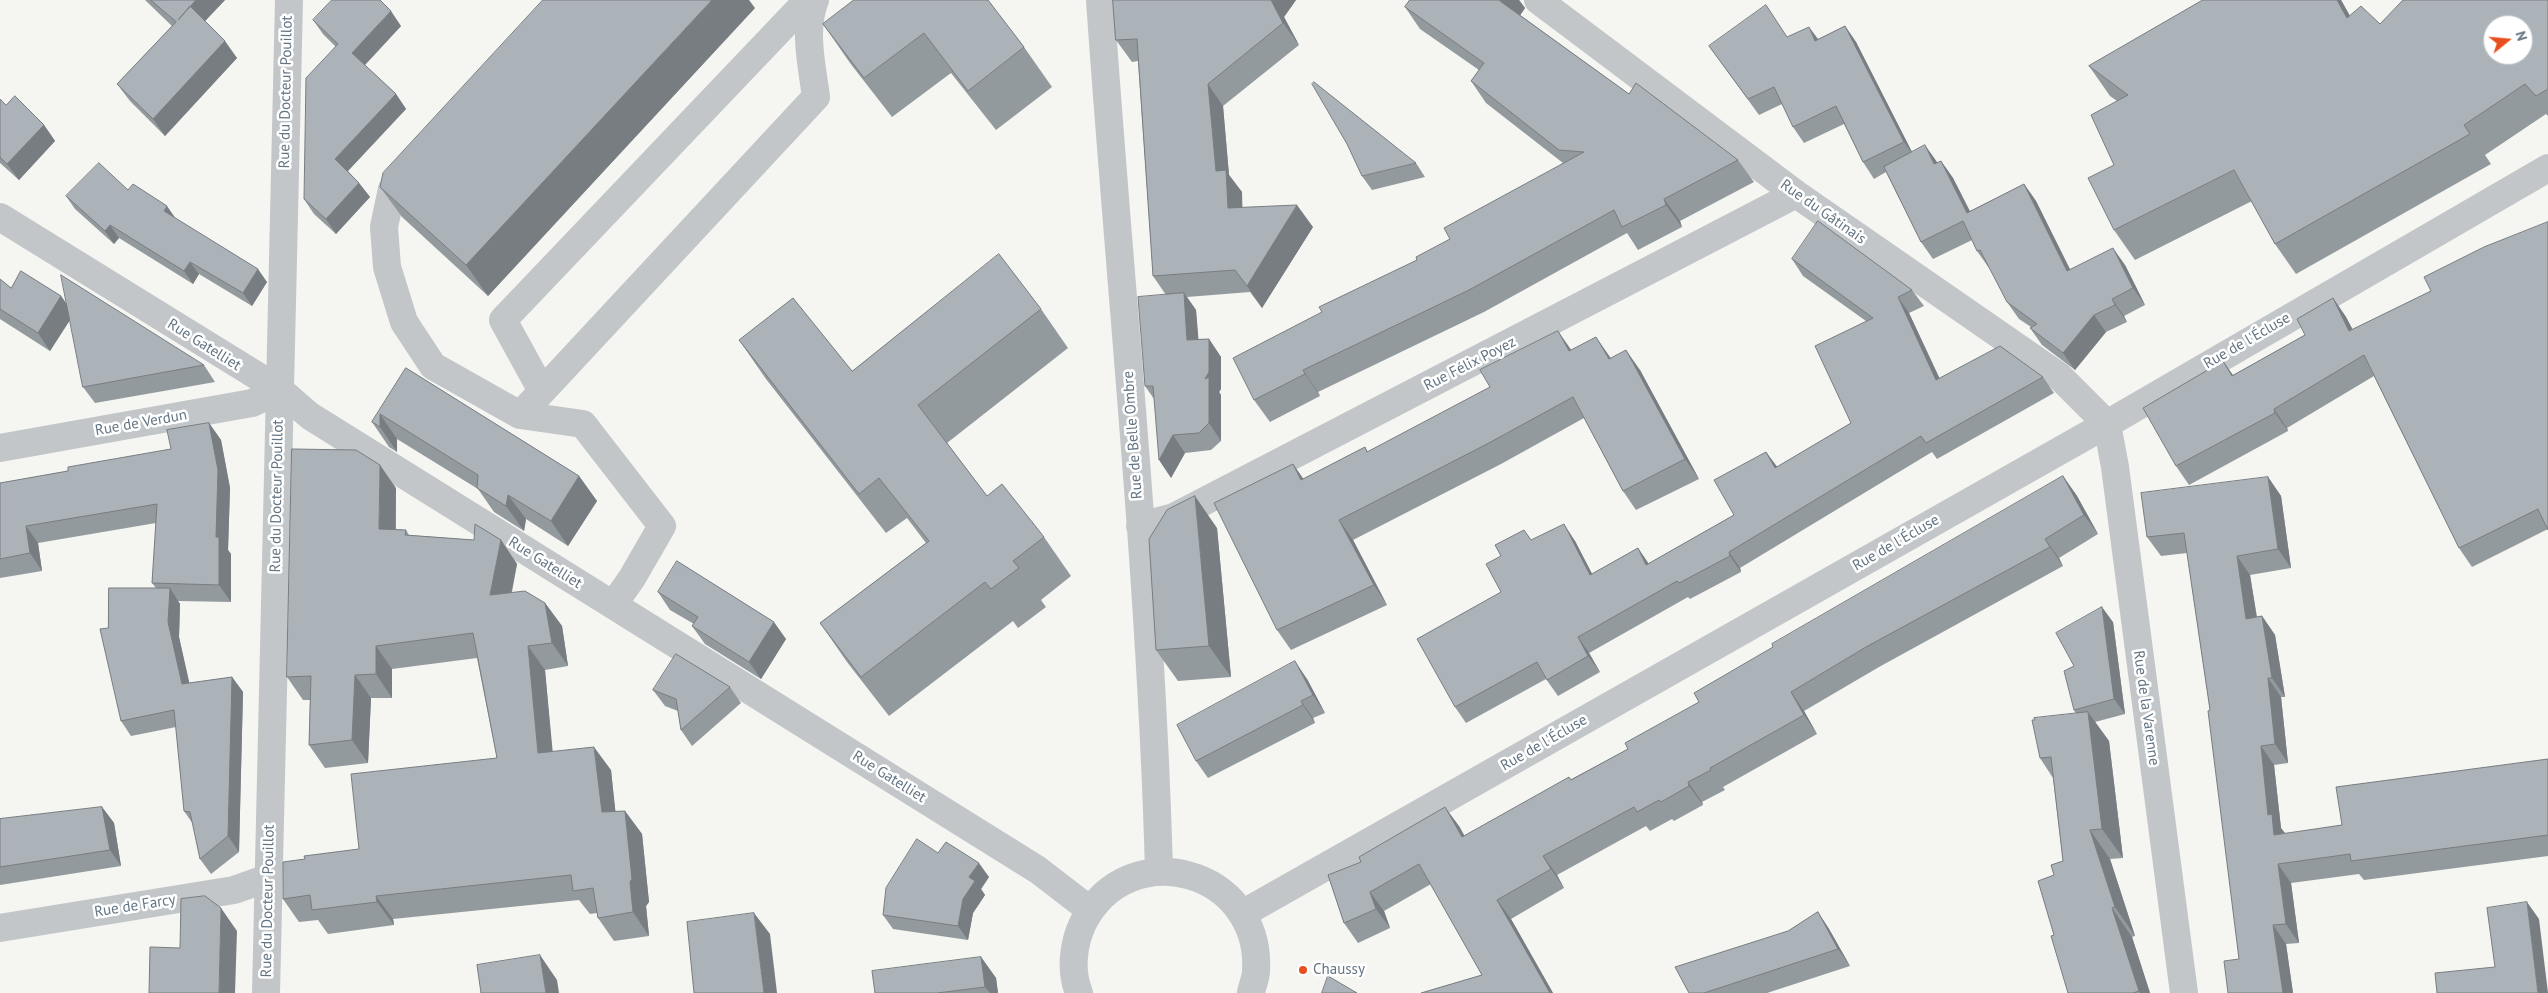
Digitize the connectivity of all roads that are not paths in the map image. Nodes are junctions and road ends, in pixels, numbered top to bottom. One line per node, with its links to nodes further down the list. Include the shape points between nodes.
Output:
1 (289, 0): 10 (street, Rue du Docteur Pouillot)
2 (808, 0): 11 (street, via 503,320)
3 (815, 0): 11 (street, via 811,12 810,44 816,97)
4 (1100, 0): 15 (street, Rue de Belle Ombre)
5 (1538, 0): 8 (street, Rue du Gâtinais)
6 (426, 154): 12 (street, via 392,189 384,227 387,267 404,322 433,366)
7 (2548, 168): 13 (street, Rue de l'Écluse)
8 (1796, 194): 13 (street, Rue du Gâtinais, via 2059,376); 15 (street, Rue Félix Poyez, via 1174,517)
9 (0, 217): 10 (street, Rue Gatelliet)
10 (280, 390): 14 (street, Rue de Verdun, via 252,403); 16 (street, Rue Gatelliet, via 310,416); 18 (street, Rue du Docteur Pouillot)
11 (542, 392): 12 (street)
12 (520, 415): 16 (street, via 583,424 662,526)
13 (2107, 424): 20 (street, Rue de l'Écluse); 25 (street, Rue de la Varenne)
14 (0, 448)
15 (1140, 526): 17 (street, Rue de Belle Ombre)
16 (613, 605): 19 (street, Rue Gatelliet, via 1038,870)
17 (1159, 871): 19 (street, via 1133,877 1109,890); 20 (street, via 1184,873 1207,881 1227,895)
18 (268, 878): 21 (street, Rue de Farcy, via 234,890); 22 (street, Rue du Docteur Pouillot)
19 (1090, 910): 23 (street, via 1077,935 1073,962)
20 (1242, 914): 24 (street, via 1254,942 1256,972)
21 (0, 928)
22 (266, 993)
23 (1079, 993)
24 (1251, 993)
25 (2184, 993)

